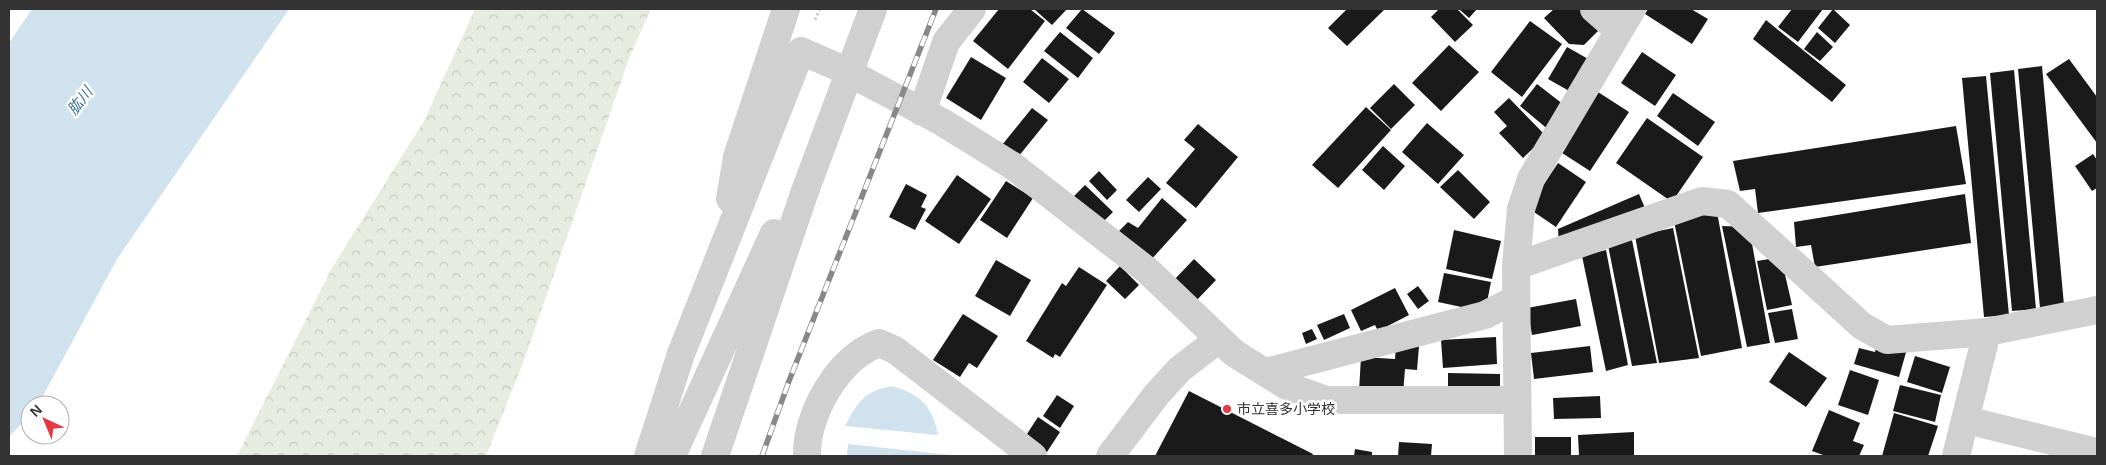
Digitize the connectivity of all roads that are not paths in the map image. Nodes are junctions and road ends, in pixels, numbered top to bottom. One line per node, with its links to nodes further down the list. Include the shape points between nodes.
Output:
1 (786, 9): 9 (street, via 738,157)
2 (873, 9): 6 (street)
3 (972, 9): 7 (street, via 946,42)
4 (1594, 9): 5 (street)
5 (1626, 20): 10 (street, via 1531,179 1520,209)
6 (848, 73): 7 (street); 8 (street); 9 (street, via 801,51)
7 (922, 112): 14 (street, via 1013,166 1148,271)
8 (804, 191): 20 (street, via 776,227); 21 (street)
9 (720, 255): 19 (street, via 681,354)
10 (1516, 266): 11 (street); 13 (street, via 1702,201 1728,204 1862,326 1887,340)
11 (1516, 299): 15 (street, via 1485,315); 16 (street)
12 (2097, 310): 13 (street)
13 (1986, 332): 17 (street)
14 (1219, 338): 15 (street, via 1234,353); 24 (street, via 1180,369)
15 (1266, 372): 16 (street, via 1288,386 1326,400)
16 (1516, 400): 25 (street)
17 (1966, 420): 18 (street); 26 (street)
18 (2097, 452)
19 (648, 456)
20 (672, 456)
21 (714, 456)
22 (807, 456): 23 (street, via 813,420 840,370 864,349 879,343 895,350)
23 (1033, 456)
24 (1110, 456)
25 (1518, 456)
26 (1956, 456)

